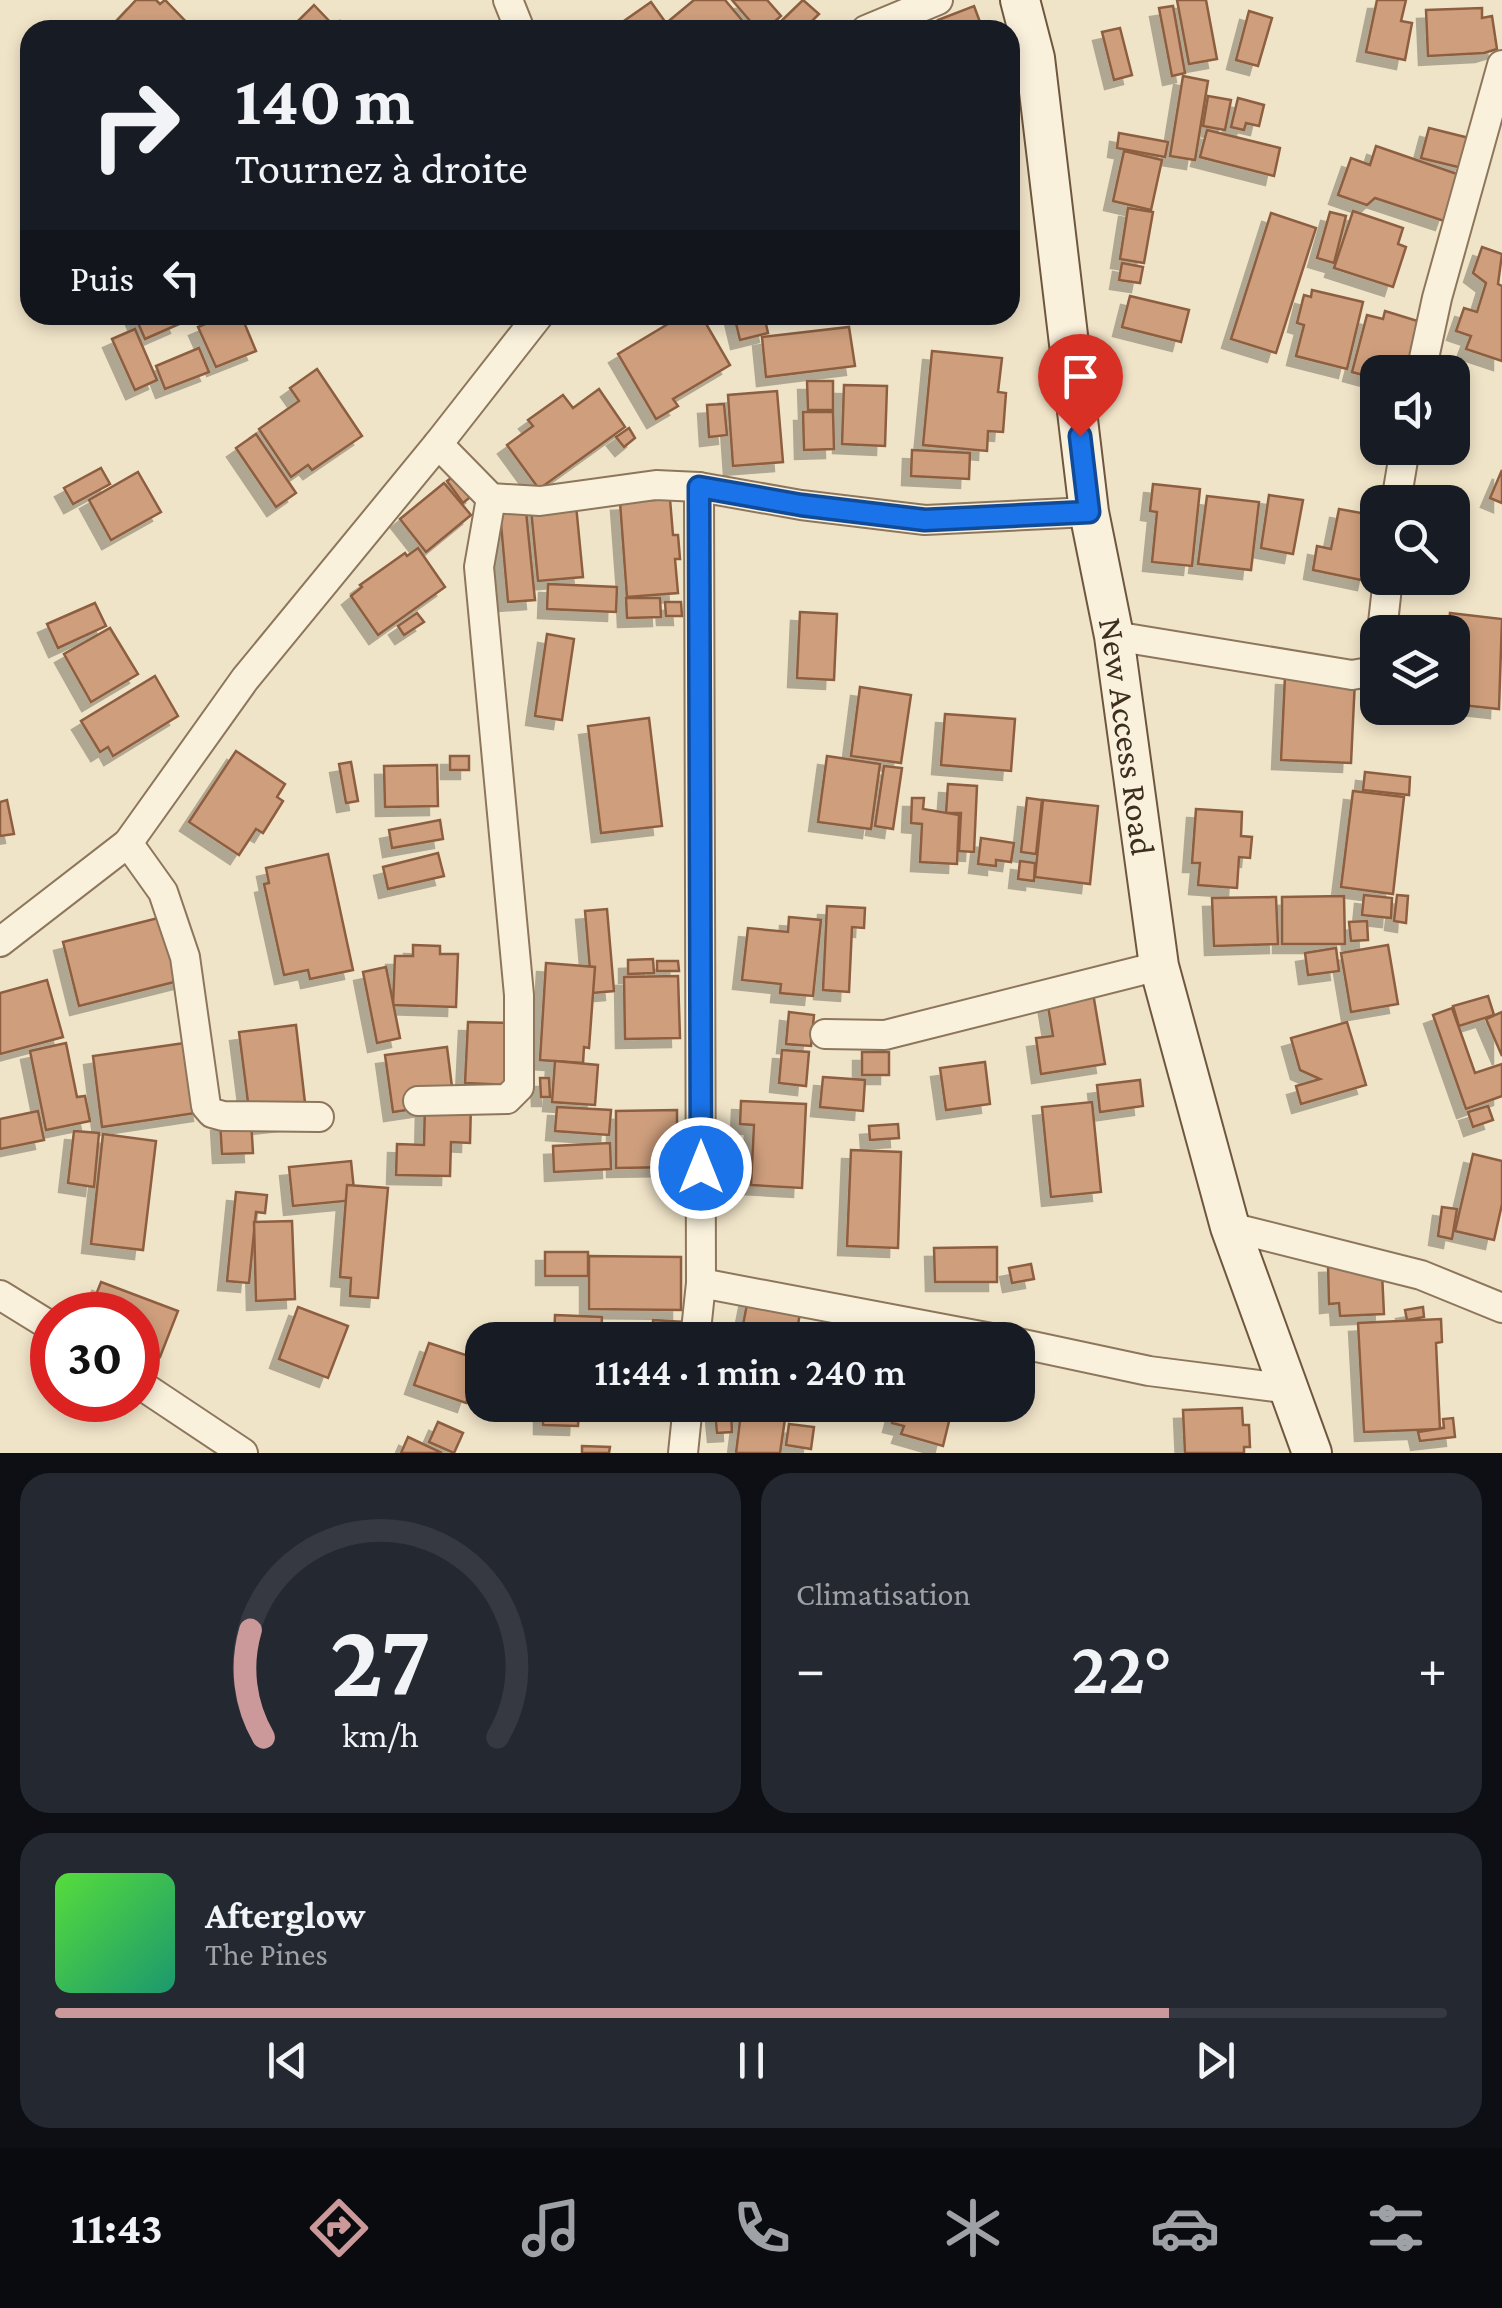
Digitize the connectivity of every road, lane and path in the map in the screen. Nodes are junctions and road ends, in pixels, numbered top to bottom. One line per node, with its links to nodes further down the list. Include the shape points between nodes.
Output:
1 (938, 0): 3 (street)
2 (1020, 0): 10 (main road, New Access Road, via 1035,58)
3 (890, 20)
4 (1502, 65): 6 (street)
5 (531, 325): 7 (street)
6 (1426, 355)
7 (438, 444): 9 (street); 13 (street, via 245,679)
8 (699, 487): 9 (street, via 656,485 540,501); 10 (street, via 925,520); 20 (street)
9 (491, 498): 17 (street, via 479,568 519,995 519,1087 507,1099)
10 (1089, 512): 11 (main road, New Access Road)
11 (1114, 636): 12 (street); 15 (main road, New Access Road)
12 (1360, 674)
13 (128, 843): 14 (street); 18 (street, via 163,892 185,957 206,1106 223,1116)
14 (0, 942)
15 (1159, 966): 16 (street, via 885,1035); 19 (main road, New Access Road)
16 (825, 1034)
17 (418, 1101)
18 (319, 1117)
19 (1230, 1227): 22 (street, via 1420,1275); 27 (main road, New Access Road)
20 (701, 1283): 24 (street); 25 (street)
21 (0, 1295): 23 (street)
22 (1502, 1308)
23 (30, 1313)
24 (697, 1322)
25 (907, 1322)
26 (1035, 1347): 27 (street, via 1149,1371)
27 (1290, 1389): 32 (main road, New Access Road)
28 (160, 1398): 30 (street)
29 (686, 1422): 31 (street)
30 (244, 1453)
31 (683, 1453)
32 (1312, 1453)

